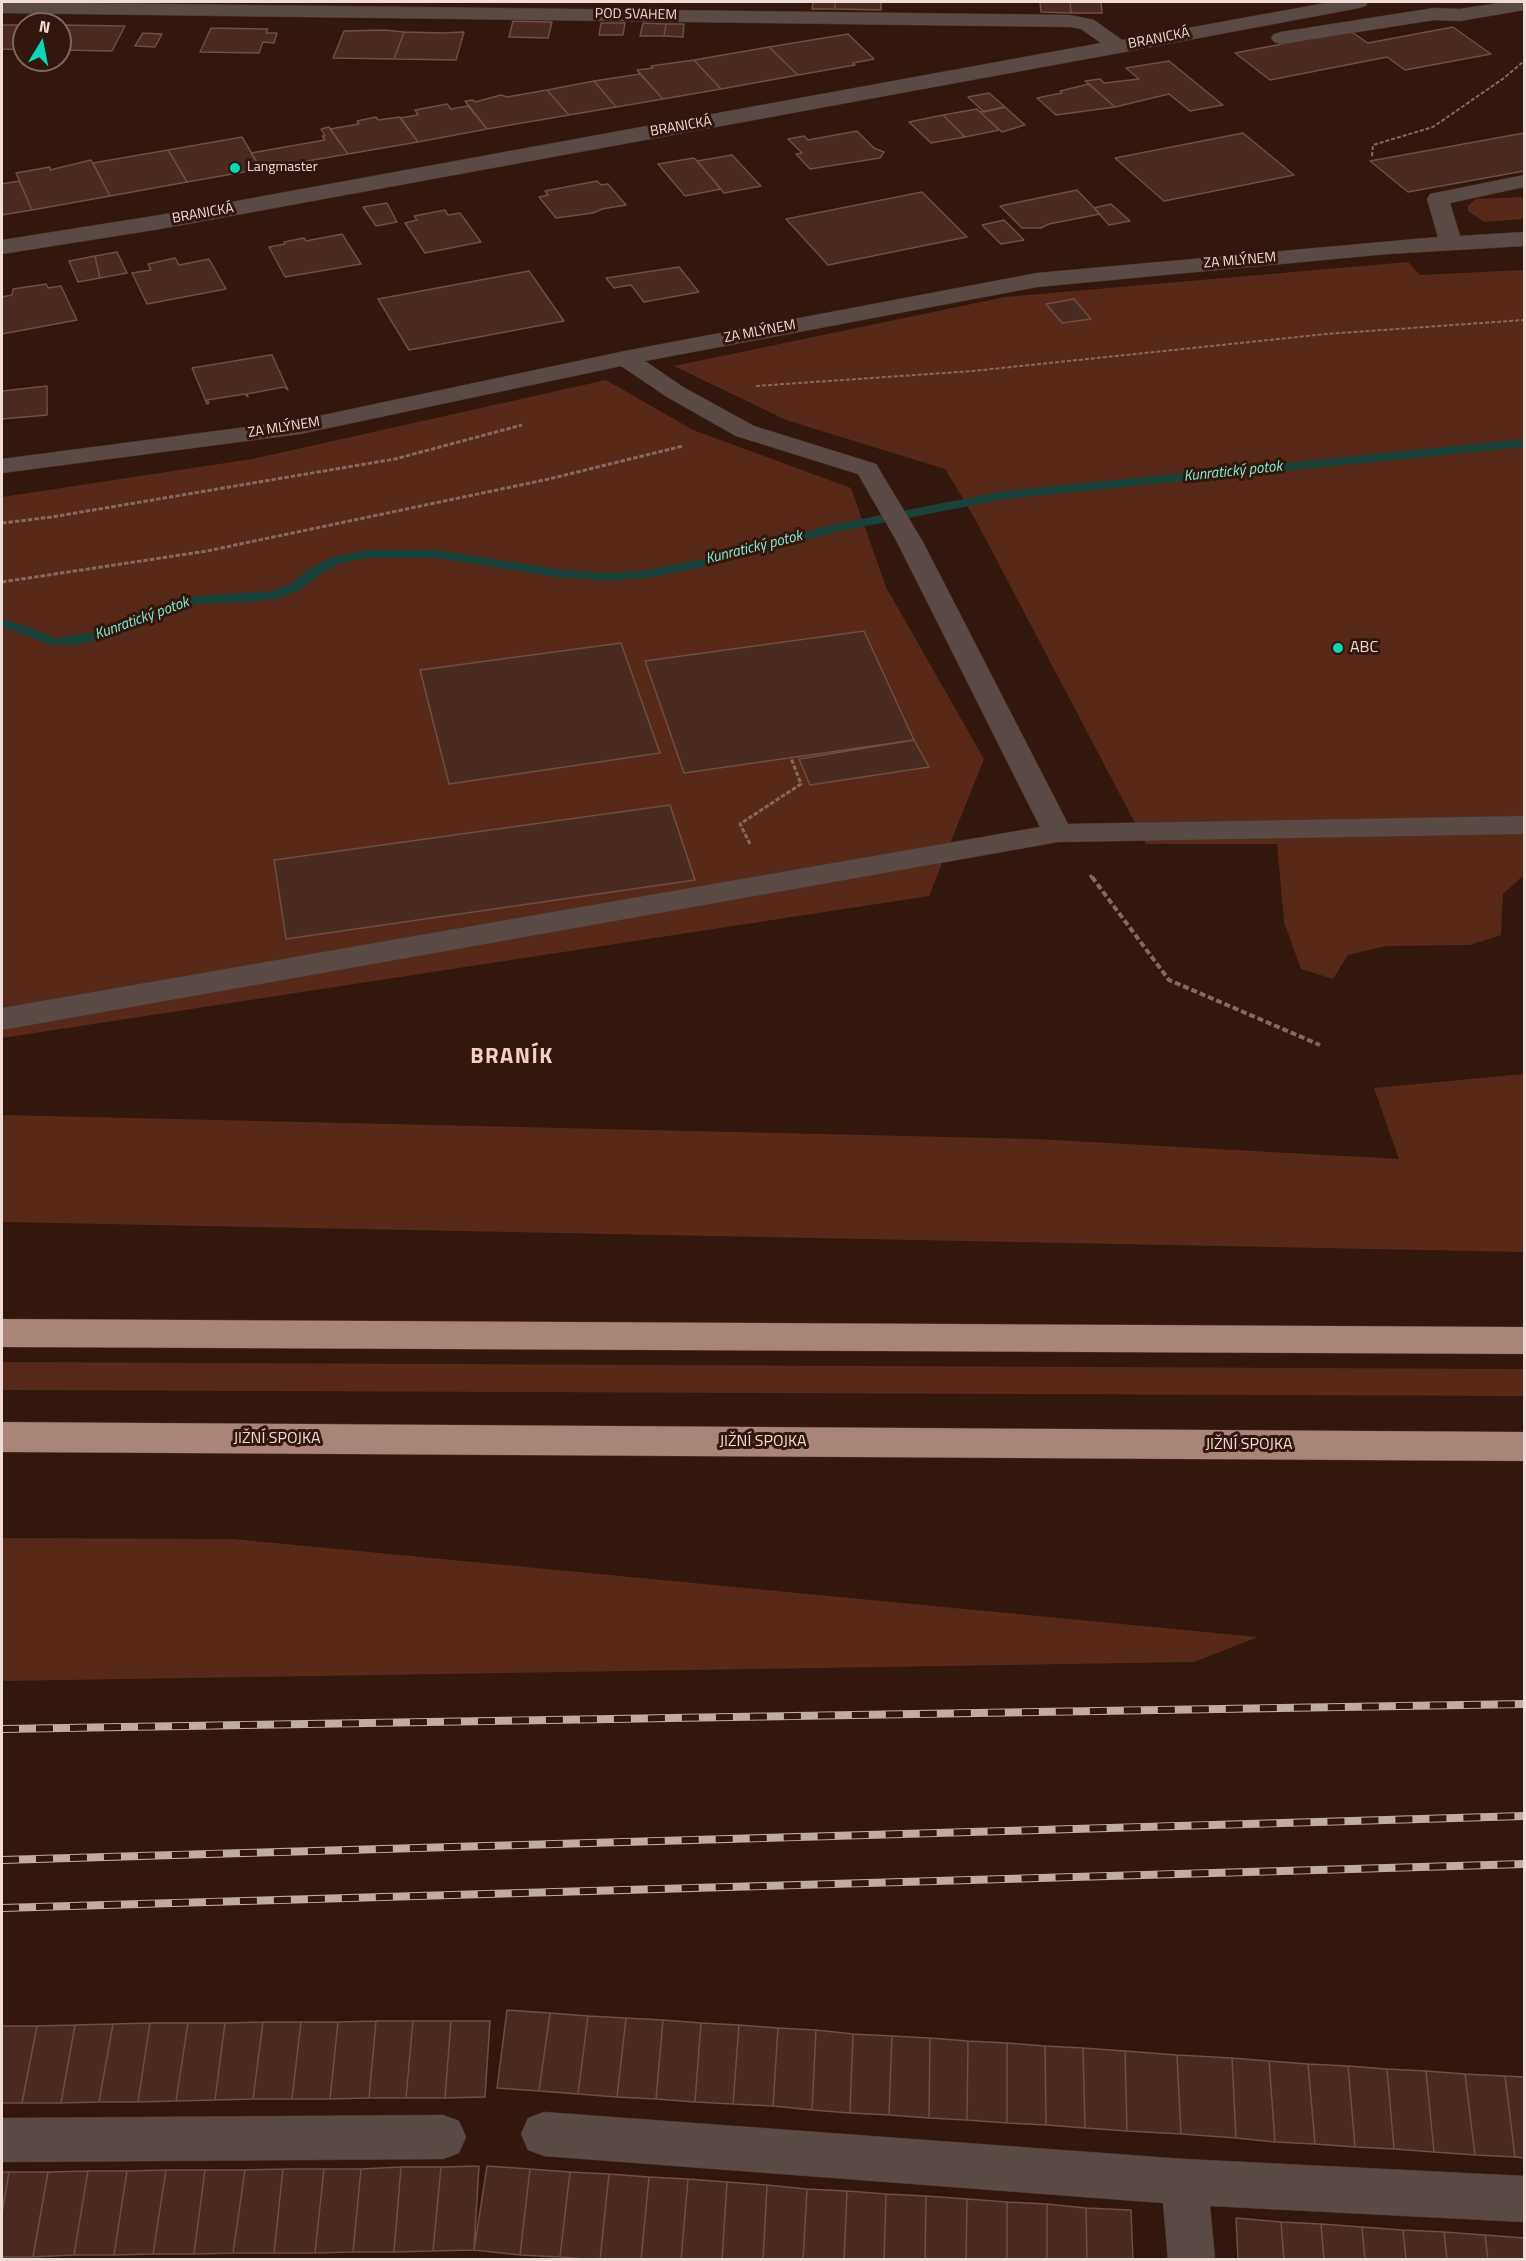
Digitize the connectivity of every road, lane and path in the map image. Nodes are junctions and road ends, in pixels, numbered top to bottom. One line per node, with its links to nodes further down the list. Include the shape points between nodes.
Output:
1 (1359, 2): 4 (street, BRANICKÁ)
2 (1524, 4): 5 (street)
3 (2, 7): 7 (street, POD SVAHEM, via 1070,21 1087,24)
4 (1206, 30): 6 (street); 7 (street, BRANICKÁ)
5 (1258, 42)
6 (1234, 45)
7 (1119, 47): 13 (street, BRANICKÁ, via 160,222)
8 (1524, 61): 9 (path, via 1433,127 1373,146)
9 (1371, 156)
10 (1524, 181): 12 (street, via 1438,199)
11 (1524, 239): 12 (street, ZA MLÝNEM)
12 (1451, 244): 15 (street, ZA MLÝNEM, via 1037,280)
13 (2, 247)
14 (1524, 320): 16 (path, via 1326,334 973,371)
15 (625, 358): 16 (street); 18 (street, ZA MLÝNEM, via 300,426)
16 (675, 392): 17 (street)
17 (745, 431): 19 (path, via 549,479 207,551); 22 (street, via 867,469 910,542)
18 (2, 466)
19 (2, 582)
20 (791, 758): 23 (path, via 801,784 740,824)
21 (1524, 825): 22 (street)
22 (1058, 833): 23 (street); 25 (path, via 1169,980)
23 (769, 885): 24 (street)
24 (2, 1019)
25 (1320, 1045)
26 (2, 1333): 27 (highway)
27 (1524, 1341)
28 (2, 1437): 29 (highway, JIŽNÍ SPOJKA)
29 (1524, 1447)
30 (544, 2134): 33 (street)
31 (443, 2137): 32 (street)
32 (2, 2140)
33 (1184, 2182): 34 (street); 35 (street)
34 (1524, 2199)
35 (1192, 2259)

